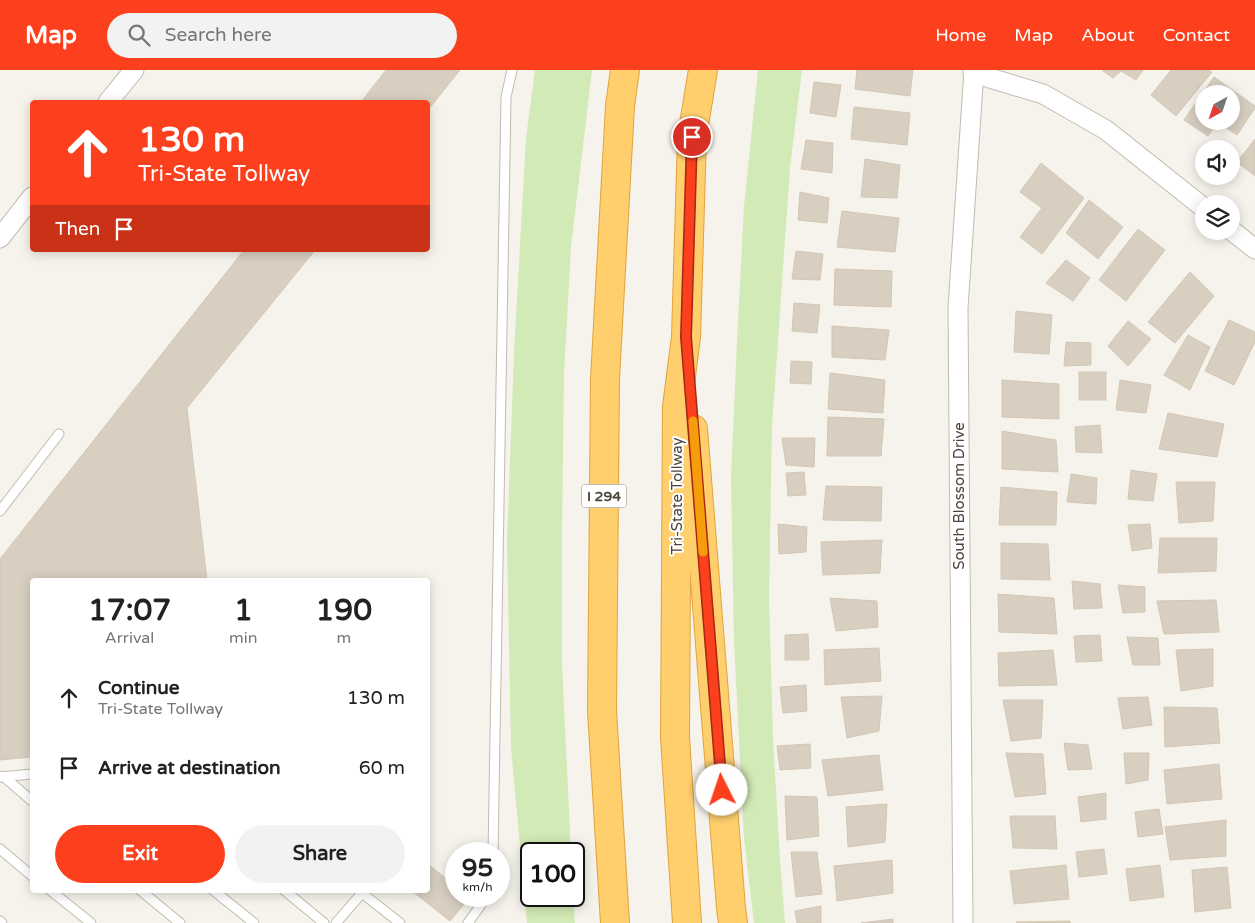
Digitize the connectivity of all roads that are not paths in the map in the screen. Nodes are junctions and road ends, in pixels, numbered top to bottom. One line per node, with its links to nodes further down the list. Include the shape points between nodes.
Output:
1 (134, 70): 6 (street)
2 (512, 70): 18 (lane, via 506,97)
3 (625, 70): 35 (highway, I 294, via 620,106 605,399 602,711)
4 (703, 70): 12 (highway, Tri-State Tollway, via 692,137)
5 (974, 72): 8 (street, via 1043,94 1106,130); 38 (street, South Blossom Drive, via 958,308)
6 (110, 100)
7 (30, 200): 9 (street)
8 (1195, 201)
9 (0, 238)
10 (1240, 238): 11 (street)
11 (1255, 250)
12 (686, 337): 36 (highway, Tri-State Tollway, via 678,407 675,737); 37 (highway)
13 (59, 434): 14 (lane)
14 (0, 511)
15 (30, 774): 16 (lane)
16 (1, 777): 17 (lane)
17 (30, 799)
18 (493, 842)
19 (0, 849): 20 (lane)
20 (30, 874)
21 (54, 893): 28 (lane)
22 (144, 893): 29 (lane)
23 (217, 893): 30 (lane)
24 (288, 893): 31 (lane)
25 (358, 893): 32 (lane)
26 (362, 893): 33 (lane)
27 (479, 907): 34 (lane)
28 (91, 923)
29 (180, 923)
30 (254, 923)
31 (324, 923)
32 (336, 923)
33 (400, 923)
34 (468, 923)
35 (615, 923)
36 (687, 923)
37 (733, 923)
38 (963, 923)

